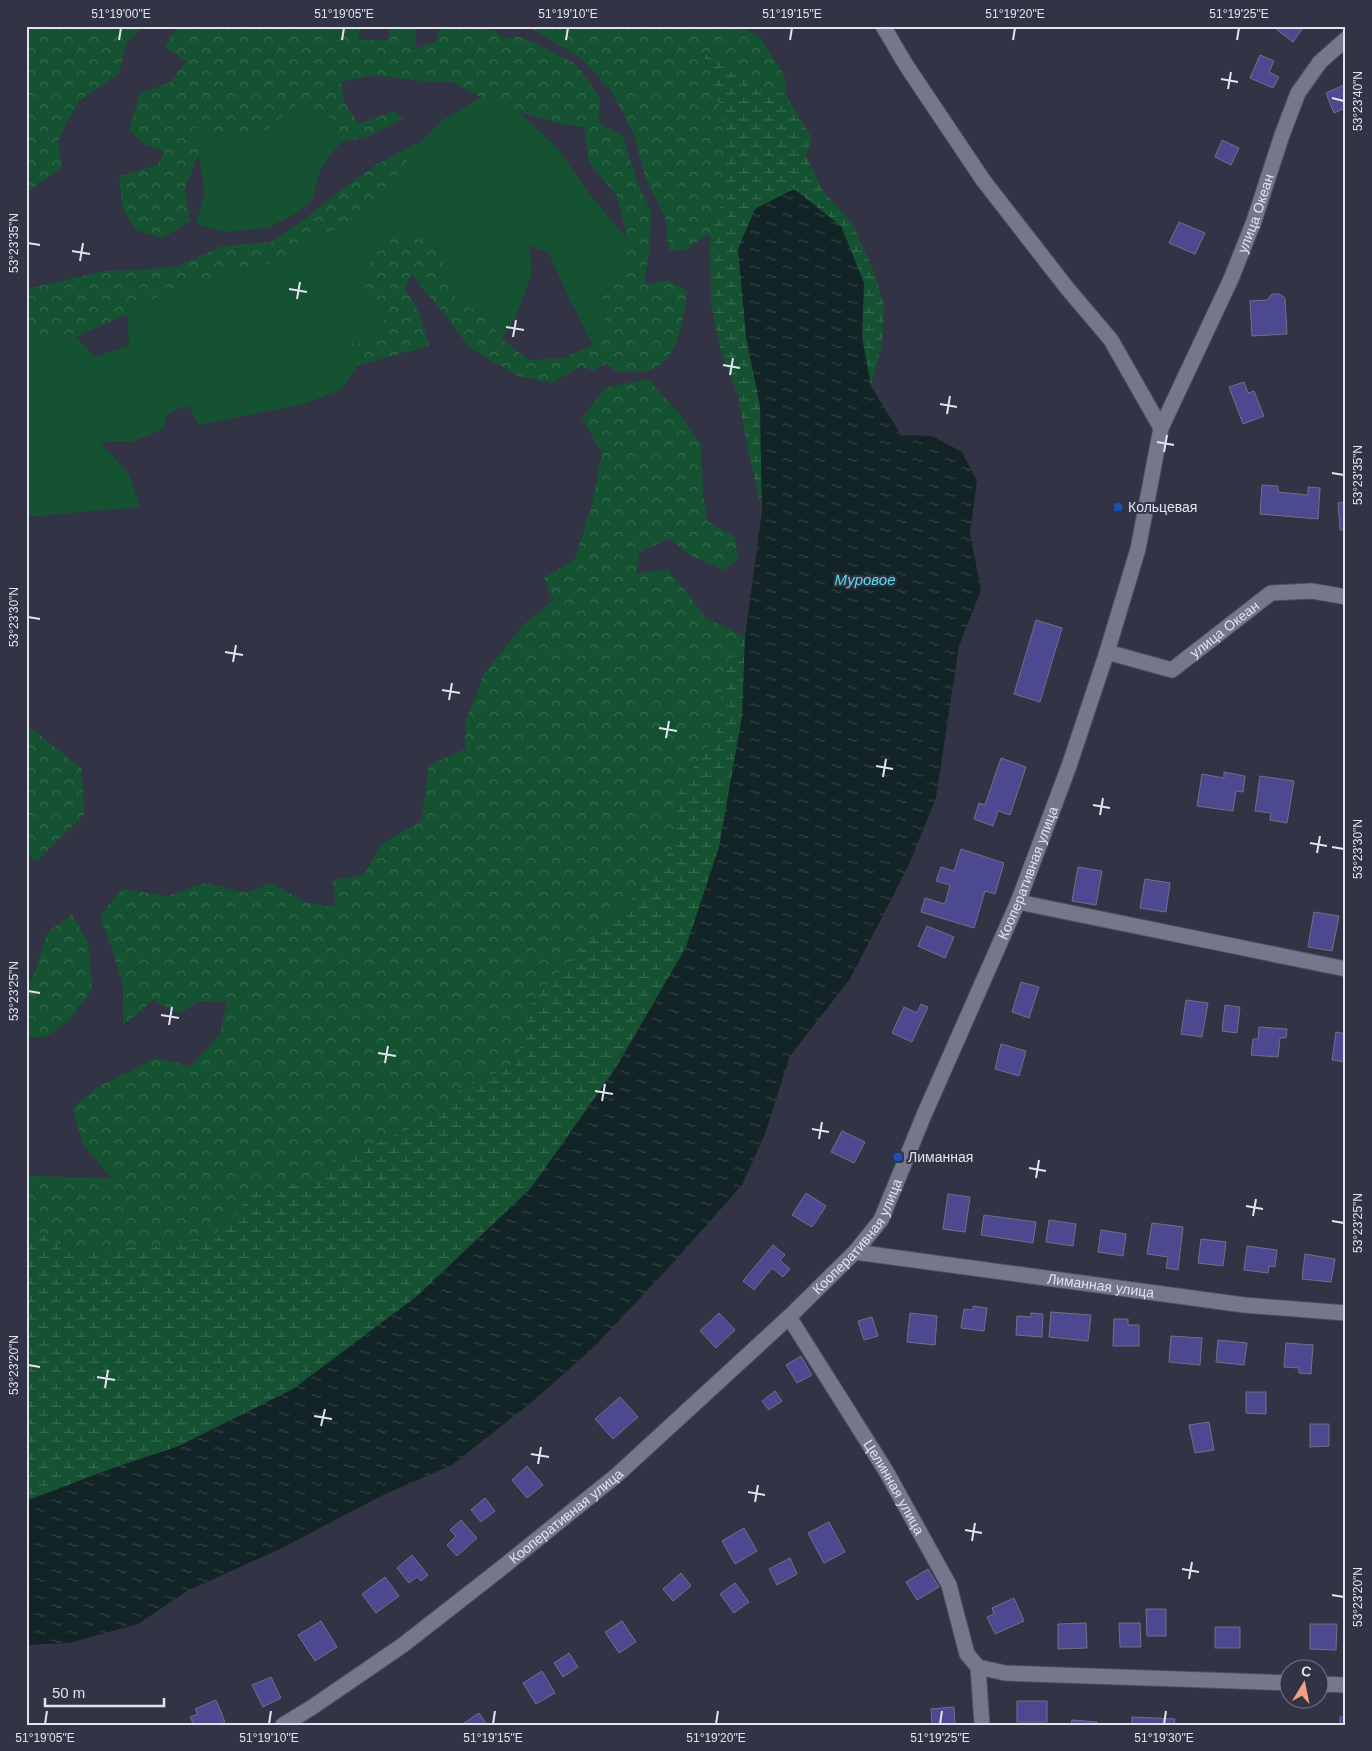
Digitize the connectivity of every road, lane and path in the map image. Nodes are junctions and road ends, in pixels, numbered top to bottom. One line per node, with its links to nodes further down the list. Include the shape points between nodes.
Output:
1 (883, 26): 4 (street, via 983,180 1111,340)
2 (1346, 39): 3 (street, улица Океан, via 1320,62 1298,93 1231,278)
3 (1176, 395): 4 (street, Кооперативная улица)
4 (1161, 428): 6 (street, Кооперативная улица, via 1138,549)
5 (1346, 597): 6 (street, улица Океан, via 1312,591 1271,593 1172,670)
6 (1107, 652): 7 (street, Кооперативная улица)
7 (1018, 902): 8 (street); 9 (street, Кооперативная улица, via 881,1220)
8 (1346, 969)
9 (855, 1252): 10 (street, Лиманная улица, via 1244,1304); 11 (street, Кооперативная улица)
10 (1346, 1313)
11 (789, 1317): 12 (street, Целинная улица, via 886,1471 949,1585 967,1654); 16 (street, Кооперативная улица, via 617,1476 403,1645)
12 (978, 1667): 13 (street, via 1005,1673); 17 (street, Целинная улица)
13 (1280, 1683)
14 (1330, 1684): 15 (street)
15 (1346, 1685)
16 (283, 1725)
17 (982, 1725)

